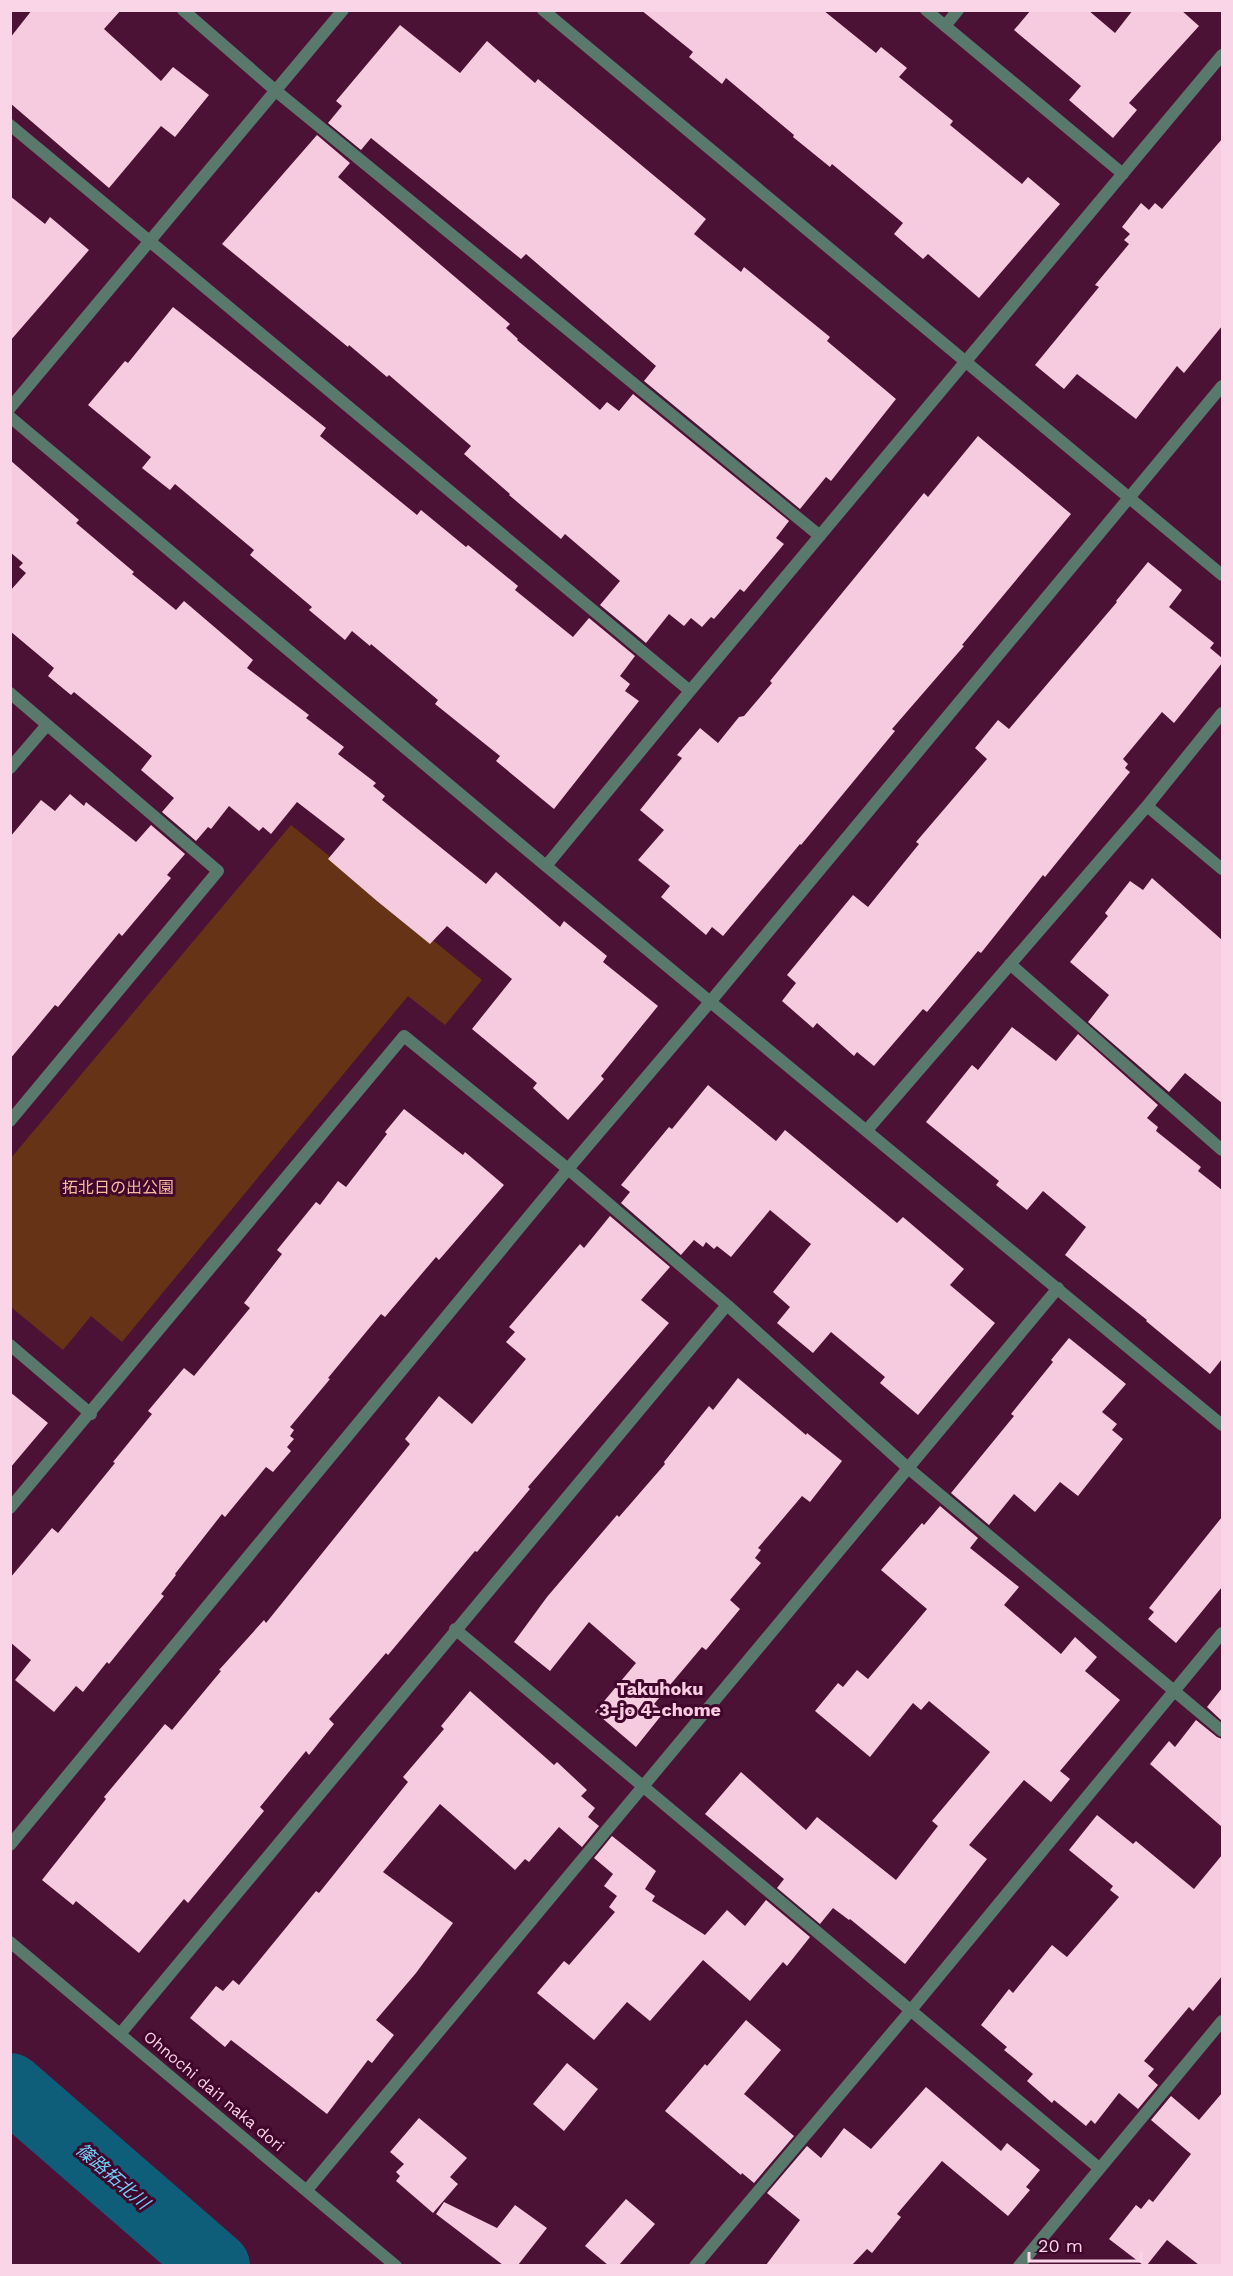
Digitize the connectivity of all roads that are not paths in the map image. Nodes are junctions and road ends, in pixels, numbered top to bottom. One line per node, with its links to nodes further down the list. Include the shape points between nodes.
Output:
1 (183, 10): 8 (street)
2 (343, 10): 8 (street)
3 (543, 10): 12 (street)
4 (926, 10): 6 (street)
5 (958, 10): 6 (street)
6 (945, 26): 10 (street)
7 (1222, 56): 10 (street)
8 (276, 91): 11 (street); 17 (street)
9 (10, 125): 11 (street)
10 (1123, 174): 12 (street)
11 (149, 242): 14 (street); 19 (street)
12 (966, 362): 16 (street); 17 (street)
13 (1222, 386): 16 (street)
14 (10, 408)
15 (10, 417): 25 (street)
16 (1130, 498): 18 (street); 28 (street)
17 (820, 536): 19 (street)
18 (1222, 575)
19 (690, 691): 25 (street)
20 (10, 693): 22 (street)
21 (1222, 713): 24 (street)
22 (47, 724): 23 (street); 29 (street, via 218,871)
23 (10, 768)
24 (1147, 806): 26 (street); 27 (street)
25 (546, 866): 28 (street)
26 (1222, 869)
27 (1010, 964): 30 (street); 31 (street)
28 (710, 1002): 30 (street); 32 (street)
29 (10, 1121)
30 (867, 1130): 33 (street)
31 (1222, 1150)
32 (568, 1169): 34 (street); 36 (street, via 405,1036); 45 (street)
33 (1058, 1288): 37 (street); 38 (street)
34 (727, 1305): 38 (street); 40 (street)
35 (10, 1345): 36 (street)
36 (91, 1414): 39 (street)
37 (1222, 1425)
38 (908, 1468): 42 (street); 44 (street)
39 (10, 1508)
40 (455, 1629): 44 (street); 49 (street)
41 (1222, 1633): 42 (street)
42 (1175, 1690): 43 (street); 47 (street)
43 (1222, 1731)
44 (644, 1788): 47 (street); 51 (street)
45 (10, 1845)
46 (10, 1942): 49 (street, Ohnochi dai1 naka dori)
47 (911, 2010): 50 (street); 53 (street)
48 (1222, 2021): 50 (street)
49 (120, 2034): 51 (street, Ohnochi dai1 naka dori)
50 (1099, 2168): 54 (street)
51 (307, 2190): 52 (street, Ohnochi dai1 naka dori)
52 (396, 2265)
53 (695, 2265)
54 (1018, 2265)

